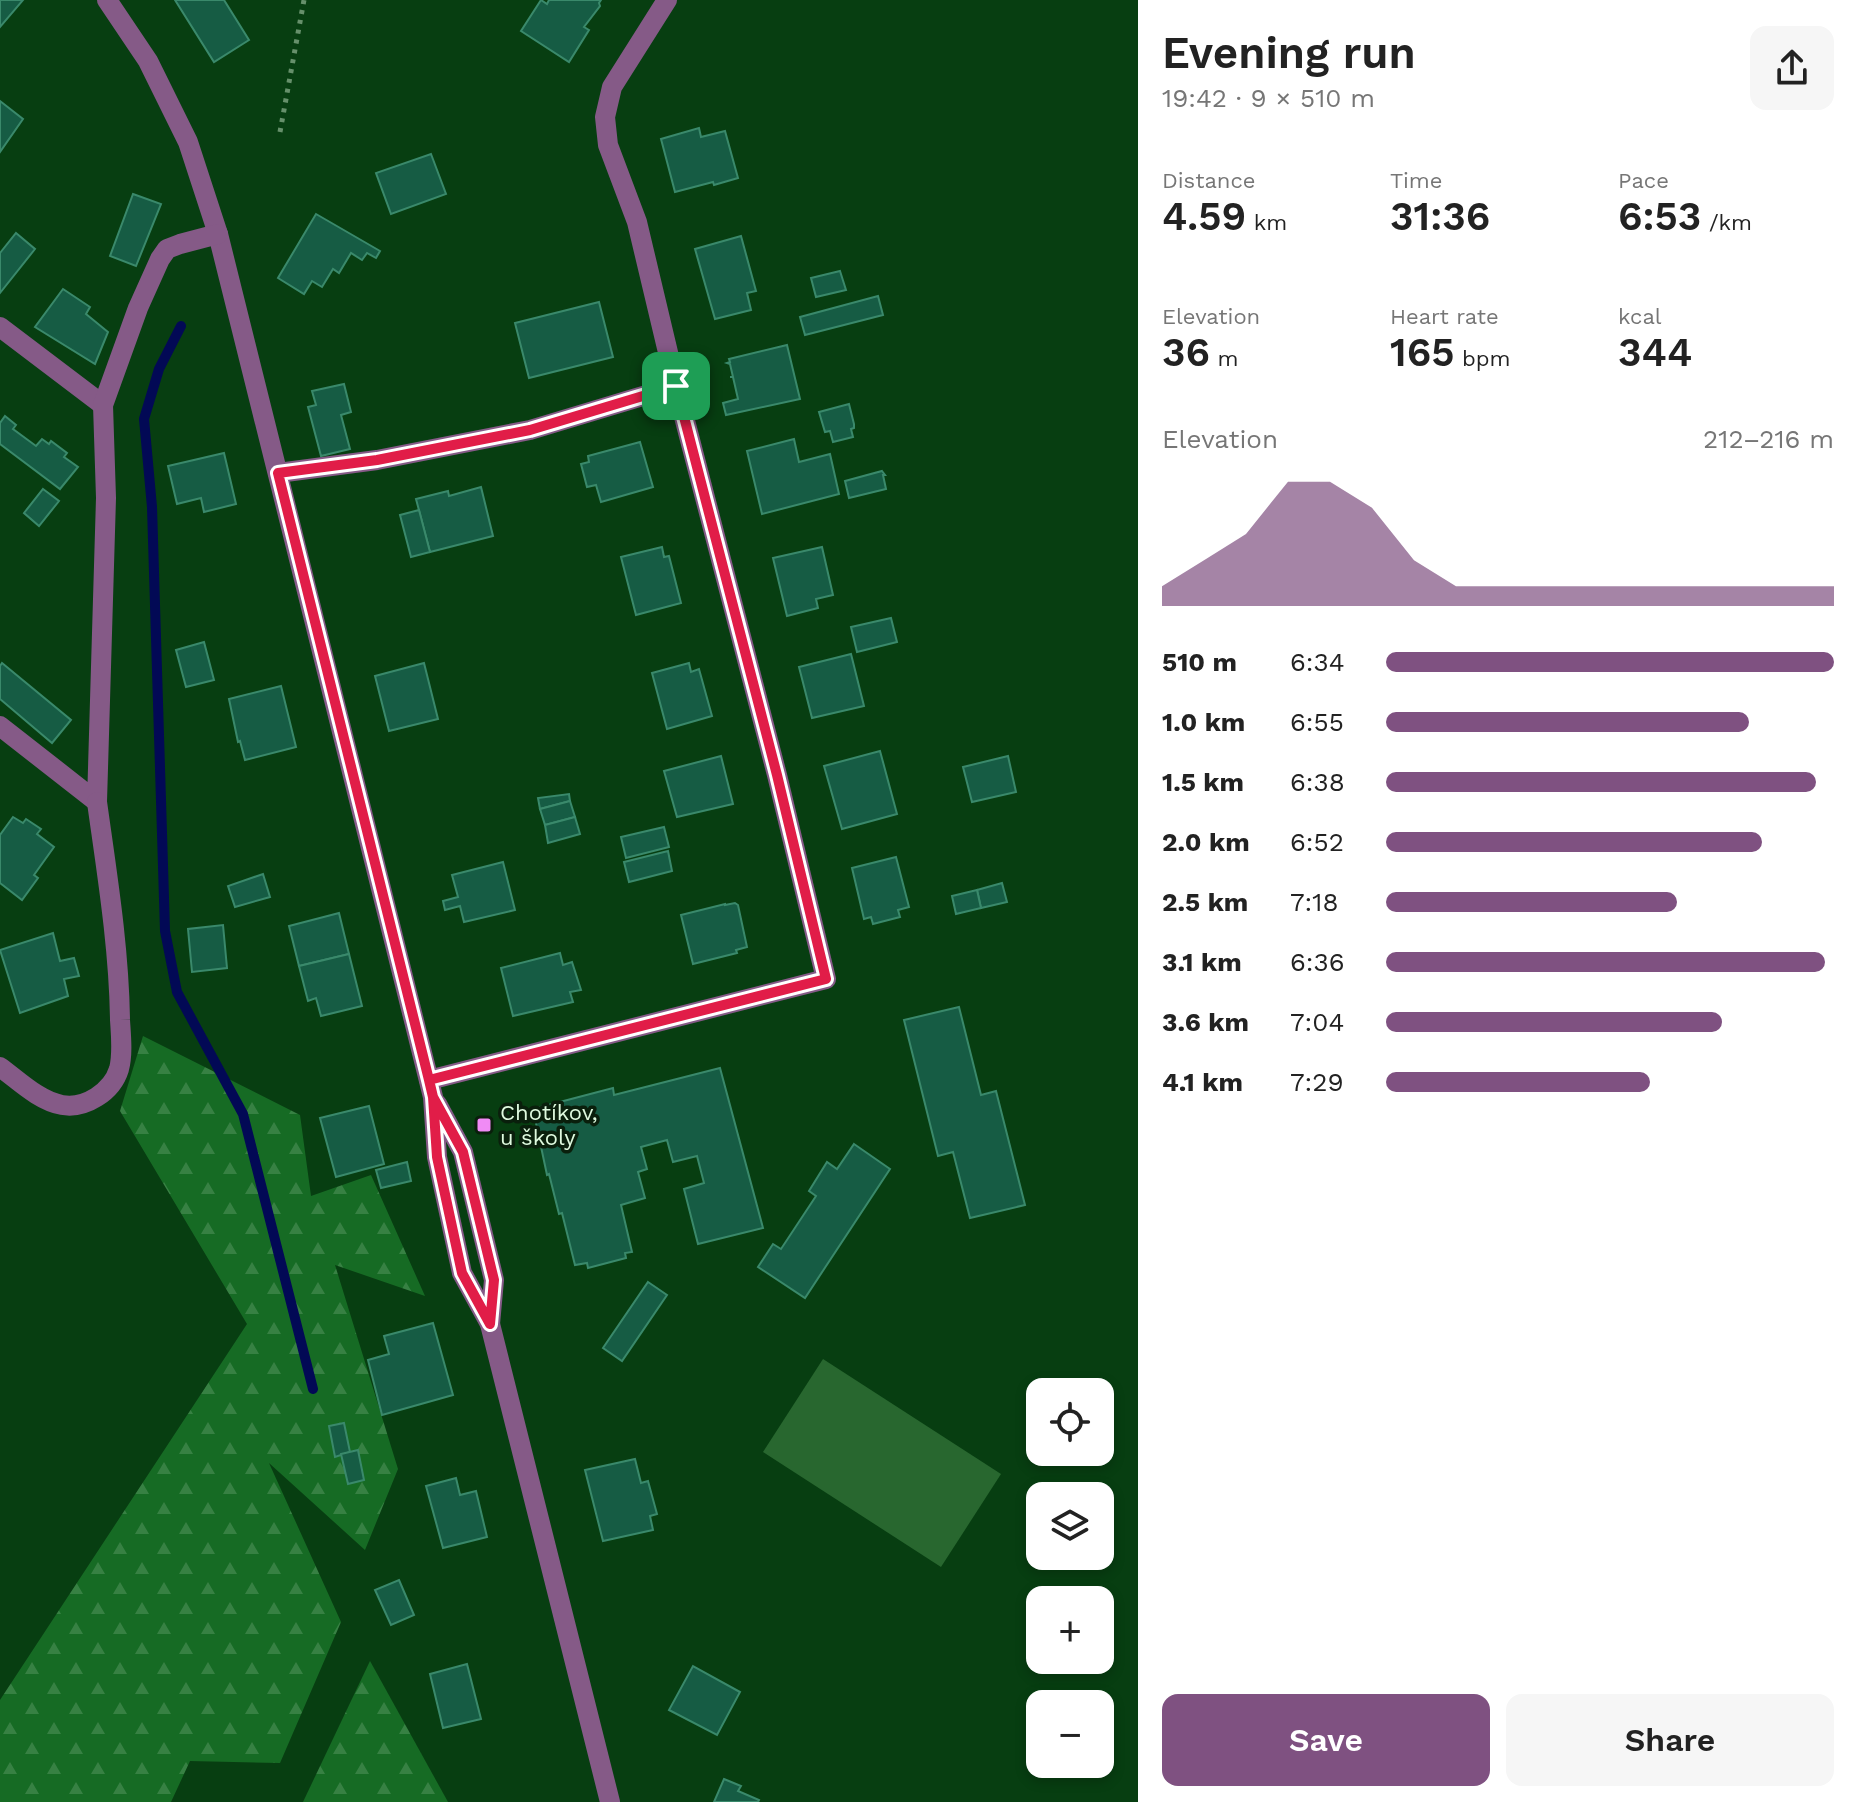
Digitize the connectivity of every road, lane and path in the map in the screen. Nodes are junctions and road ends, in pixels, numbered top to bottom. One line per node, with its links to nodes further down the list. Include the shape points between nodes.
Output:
1 (107, 0): 5 (street, via 148,61 188,142)
2 (304, 0): 4 (path)
3 (667, 0): 7 (street, via 612,87 605,117 608,145 637,222)
4 (280, 132)
5 (218, 234): 8 (street, via 167,249 160,259); 9 (street)
6 (0, 327): 8 (street)
7 (676, 386): 9 (street, via 530,430); 13 (street, via 826,979)
8 (103, 405): 11 (street, via 106,498)
9 (278, 473): 13 (street)
10 (0, 726): 11 (street)
11 (97, 802): 12 (street, via 120,992 119,1068 96,1098 63,1105 46,1100)
12 (0, 1067)
13 (431, 1088): 14 (street, via 437,1157 462,1273); 14 (street, via 466,1164 494,1280)
14 (490, 1324): 15 (street)
15 (610, 1802)

